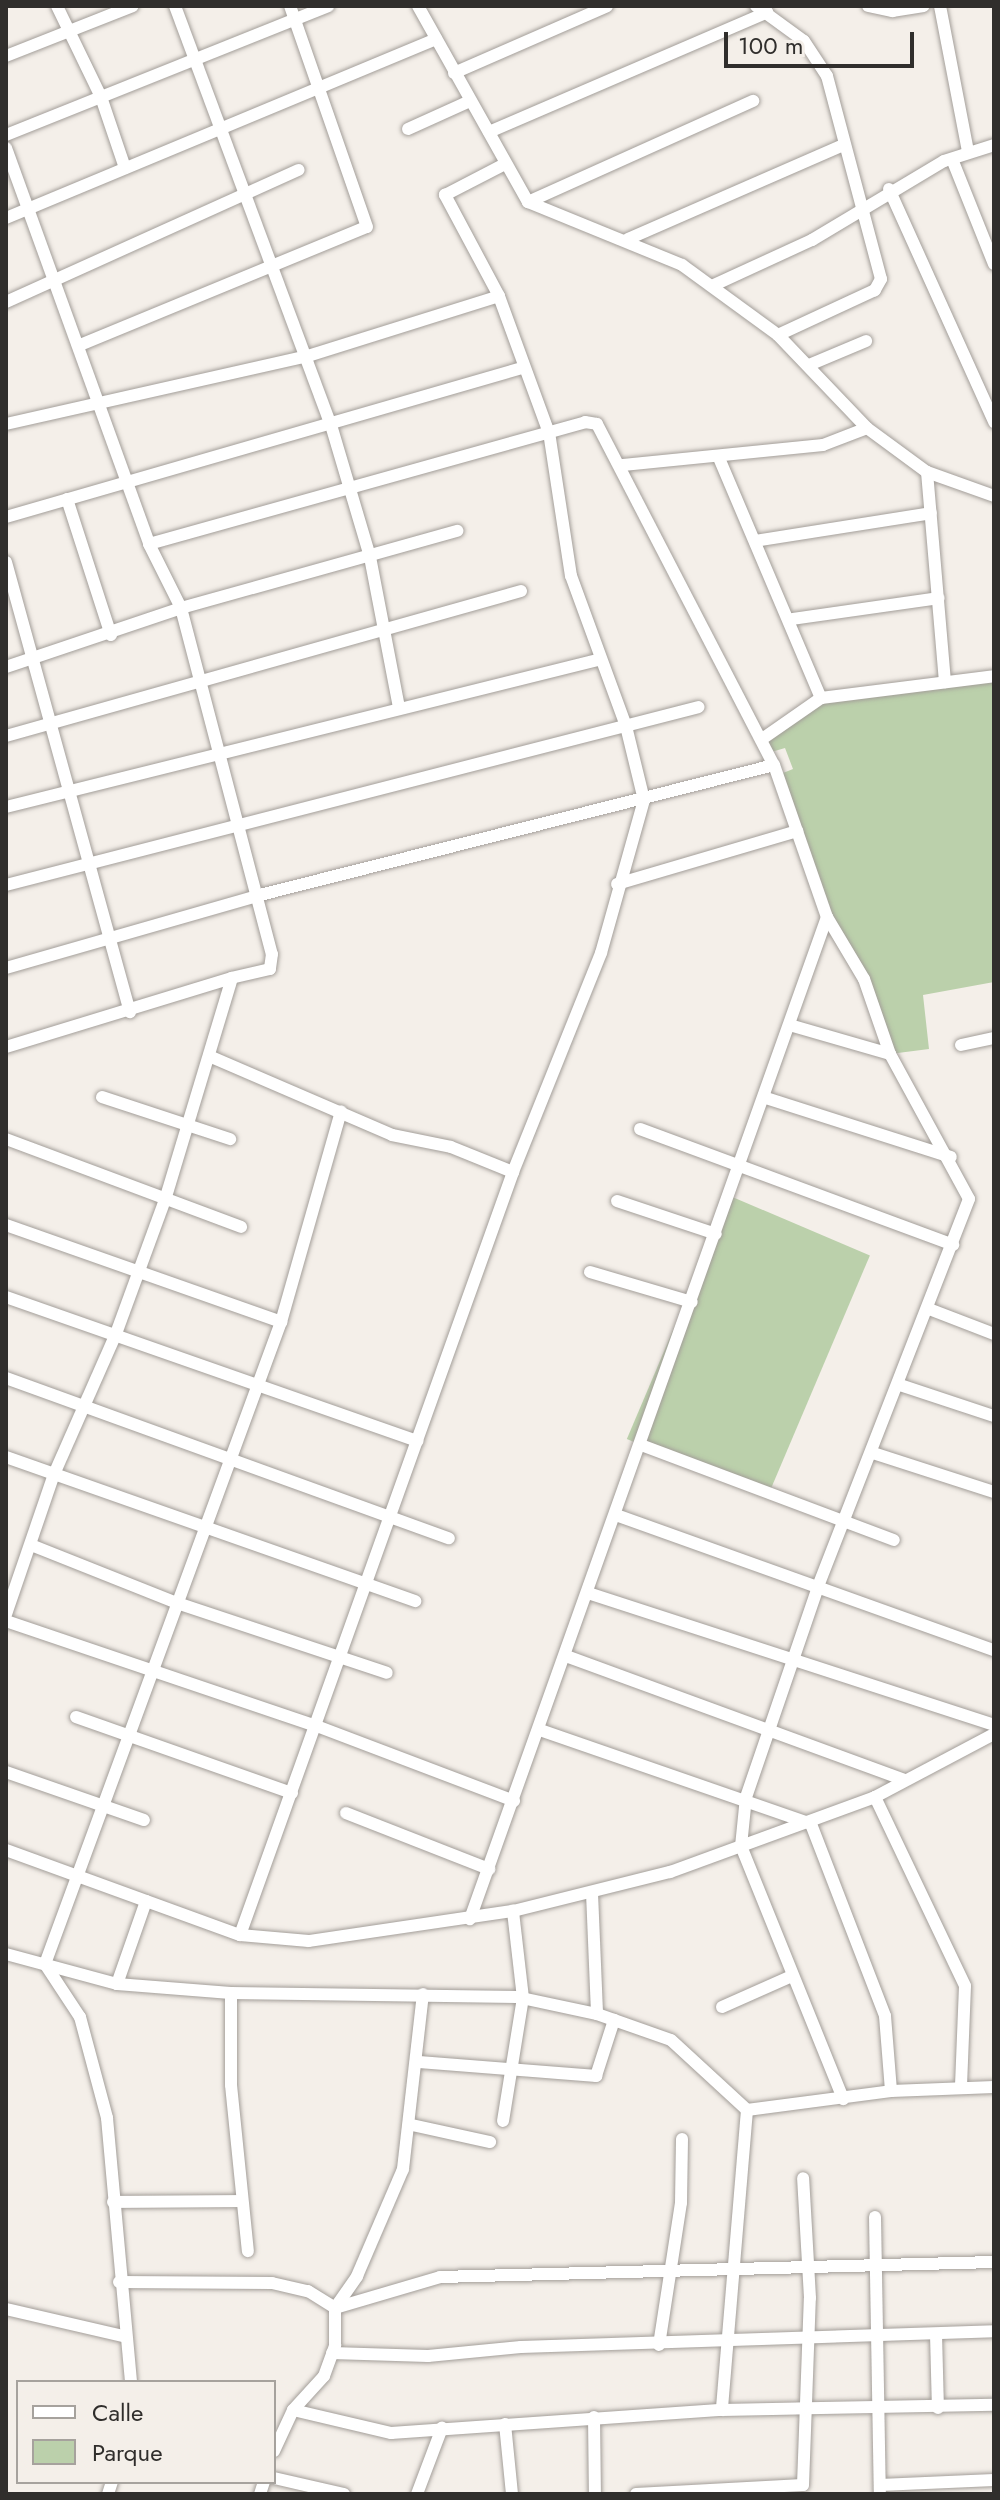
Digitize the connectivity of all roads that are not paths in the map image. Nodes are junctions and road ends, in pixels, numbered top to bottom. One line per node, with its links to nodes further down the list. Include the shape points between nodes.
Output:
1 (57, 6): 14 (street)
2 (133, 6): 14 (street)
3 (175, 6): 17 (street)
4 (290, 6): 13 (street)
5 (328, 6): 13 (street)
6 (418, 6): 15 (street)
7 (607, 6): 12 (street)
8 (868, 6): 9 (street, via 892,11)
9 (924, 6)
10 (940, 6): 30 (street)
11 (760, 8): 25 (street); 27 (street, via 804,41 827,76)
12 (574, 10): 18 (street)
13 (297, 20): 17 (street); 19 (street)
14 (68, 32): 16 (street); 20 (street)
15 (436, 39): 18 (street); 19 (street)
16 (6, 56)
17 (198, 57): 20 (street); 23 (street)
18 (454, 73): 21 (street)
19 (320, 89): 23 (street); 42 (street, via 367,227)
20 (101, 97): 26 (street); 33 (street)
21 (470, 101): 24 (street); 25 (street)
22 (753, 101): 37 (street)
23 (224, 126): 33 (street); 36 (street)
24 (408, 129)
25 (489, 132): 32 (street)
26 (6, 135)
27 (843, 145): 39 (street); 41 (street)
28 (994, 145): 30 (street)
29 (6, 148): 38 (street)
30 (968, 151): 31 (street)
31 (952, 159): 35 (street); 43 (street)
32 (503, 165): 37 (street); 46 (street, via 445,195)
33 (125, 168): 38 (street)
34 (299, 170): 36 (street)
35 (889, 189): 39 (street); 55 (street)
36 (247, 192): 42 (street); 44 (street)
37 (528, 202): 41 (street, via 550,216)
38 (32, 209): 40 (street); 44 (street)
39 (863, 212): 45 (street); 48 (street, via 879,253 875,290)
40 (6, 218)
41 (628, 239): 45 (street)
42 (274, 263): 50 (street); 51 (street)
43 (994, 264)
44 (57, 278): 47 (street); 50 (street)
45 (714, 285): 48 (street)
46 (499, 296): 51 (street); 53 (street)
47 (6, 302)
48 (778, 335): 52 (street)
49 (866, 341): 52 (street)
50 (80, 345): 54 (street)
51 (308, 356): 54 (street); 57 (street)
52 (809, 365): 58 (street)
53 (522, 368): 57 (street); 59 (street)
54 (101, 402): 56 (street); 63 (street)
55 (994, 422)
56 (6, 424)
57 (331, 425): 63 (street); 64 (street)
58 (867, 428): 60 (street, via 823,445); 62 (street)
59 (549, 433): 61 (street, via 591,421); 64 (street); 81 (street, via 571,576)
60 (719, 458): 61 (street); 70 (street)
61 (623, 465): 92 (street)
62 (927, 472): 65 (street); 67 (street)
63 (126, 482): 66 (street); 71 (street)
64 (351, 490): 71 (street); 72 (street)
65 (994, 496)
66 (67, 499): 68 (street); 79 (street)
67 (931, 513): 70 (street); 75 (street)
68 (6, 517)
69 (457, 531): 72 (street)
70 (755, 541): 77 (street)
71 (149, 544): 76 (street)
72 (370, 557): 76 (street); 78 (street)
73 (6, 562): 80 (street)
74 (521, 591): 78 (street)
75 (939, 598): 77 (street); 85 (street)
76 (181, 608): 79 (street); 84 (street)
77 (792, 619): 86 (street)
78 (382, 629): 84 (street); 87 (street)
79 (111, 635): 80 (street)
80 (36, 659): 82 (street); 89 (street)
81 (598, 660): 87 (street); 90 (street)
82 (6, 667)
83 (994, 676): 85 (street)
84 (201, 680): 89 (street); 93 (street)
85 (945, 682): 86 (street)
86 (821, 698): 92 (street)
87 (399, 707): 93 (street)
88 (699, 707): 90 (street)
89 (54, 725): 91 (street); 95 (street)
90 (626, 726): 96 (street); 98 (street)
91 (6, 736)
92 (762, 739): 94 (street)
93 (220, 750): 95 (street); 98 (street)
94 (774, 765): 96 (street); 99 (street)
95 (72, 789): 97 (street); 100 (street)
96 (644, 800): 101 (street); 103 (street)
97 (6, 807)
98 (240, 825): 100 (street); 103 (street)
99 (797, 831): 101 (street); 104 (street)
100 (91, 863): 102 (street); 105 (street)
101 (617, 884): 124 (street, via 601,953)
102 (6, 885)
103 (260, 895): 105 (street); 107 (street, via 270,969)
104 (827, 917): 109 (street); 113 (street, via 864,979)
105 (111, 939): 106 (street); 108 (street)
106 (6, 968)
107 (232, 978): 108 (street); 114 (street)
108 (130, 1012): 112 (street)
109 (793, 1026): 113 (street); 116 (street)
110 (994, 1038): 111 (street)
111 (961, 1045)
112 (6, 1047)
113 (890, 1054): 122 (street)
114 (209, 1056): 117 (street); 118 (street)
115 (102, 1097): 118 (street)
116 (766, 1098): 122 (street); 123 (street)
117 (341, 1111): 124 (street, via 392,1135 451,1147); 136 (street)
118 (184, 1128): 121 (street); 125 (street)
119 (640, 1129): 123 (street)
120 (6, 1139): 125 (street)
121 (230, 1139)
122 (951, 1157): 130 (street, via 969,1199)
123 (742, 1162): 129 (street); 130 (street)
124 (513, 1172): 144 (street)
125 (166, 1197): 128 (street); 131 (street)
126 (617, 1201): 129 (street)
127 (6, 1225): 131 (street)
128 (241, 1227)
129 (716, 1234): 134 (street)
130 (953, 1245): 135 (street)
131 (138, 1272): 136 (street); 138 (street)
132 (590, 1272): 134 (street)
133 (6, 1297): 138 (street)
134 (692, 1302): 145 (street)
135 (929, 1309): 137 (street); 141 (street)
136 (281, 1322): 140 (street)
137 (994, 1334)
138 (115, 1336): 140 (street); 142 (street)
139 (6, 1378): 142 (street)
140 (253, 1385): 144 (street); 148 (street)
141 (900, 1385): 143 (street); 146 (street)
142 (82, 1406): 148 (street); 149 (street)
143 (994, 1416)
144 (418, 1441): 152 (street)
145 (641, 1445): 151 (street); 153 (street)
146 (873, 1453): 150 (street); 153 (street)
147 (6, 1457): 149 (street)
148 (225, 1459): 152 (street); 154 (street)
149 (54, 1474): 154 (street); 157 (street)
150 (994, 1492)
151 (616, 1515): 159 (street); 160 (street)
152 (389, 1518): 155 (street); 158 (street)
153 (847, 1520): 156 (street); 159 (street)
154 (205, 1525): 158 (street); 162 (street)
155 (449, 1538)
156 (894, 1540)
157 (31, 1545): 162 (street); 163 (street)
158 (366, 1583): 161 (street); 166 (street)
159 (818, 1587): 165 (street); 168 (street)
160 (588, 1593): 167 (street); 168 (street)
161 (415, 1601)
162 (177, 1603): 166 (street); 169 (street)
163 (6, 1614)
164 (6, 1621): 169 (street)
165 (994, 1650)
166 (340, 1654): 170 (street); 172 (street)
167 (566, 1656): 174 (street); 175 (street)
168 (794, 1657): 173 (street); 174 (street)
169 (151, 1671): 172 (street); 176 (street)
170 (387, 1673)
171 (76, 1717): 176 (street)
172 (314, 1725): 179 (street); 182 (street)
173 (993, 1725): 178 (street)
174 (774, 1729): 178 (street); 180 (street)
175 (540, 1730): 180 (street); 182 (street)
176 (129, 1735): 179 (street); 183 (street)
177 (6, 1772): 183 (street)
178 (905, 1780): 181 (street)
179 (292, 1793): 195 (street)
180 (746, 1797): 186 (street); 187 (street)
181 (875, 1797): 186 (street); 208 (street, via 965,1986)
182 (514, 1801): 189 (street)
183 (100, 1806): 185 (street); 190 (street)
184 (346, 1813): 189 (street)
185 (144, 1820)
186 (811, 1824): 187 (street); 210 (street, via 885,2016)
187 (741, 1846): 191 (street); 198 (street)
188 (6, 1850): 190 (street)
189 (489, 1869): 194 (street)
190 (81, 1876): 192 (street); 197 (street)
191 (592, 1893): 193 (street); 204 (street)
192 (146, 1901): 195 (street); 199 (street)
193 (513, 1911): 194 (street); 202 (street)
194 (470, 1919): 195 (street, via 309,1941)
195 (240, 1935)
196 (6, 1954): 197 (street)
197 (45, 1964): 199 (street); 219 (street, via 80,2017 97,2072)
198 (792, 1976): 203 (street); 211 (street)
199 (117, 1984): 200 (street)
200 (231, 1993): 201 (street); 218 (street)
201 (423, 1994): 202 (street); 206 (street)
202 (523, 1998): 204 (street); 207 (street)
203 (722, 2007)
204 (597, 2014): 205 (street)
205 (614, 2020): 207 (street, via 596,2076); 212 (street, via 684,2048)
206 (419, 2062): 207 (street); 214 (street)
207 (512, 2069): 213 (street)
208 (961, 2086): 209 (street); 210 (street)
209 (994, 2087)
210 (891, 2091): 211 (street)
211 (843, 2099): 212 (street)
212 (747, 2110): 225 (street)
213 (503, 2121)
214 (412, 2125): 216 (street); 228 (street, via 393,2198)
215 (682, 2139): 226 (street)
216 (490, 2142)
217 (803, 2178): 224 (street)
218 (241, 2201): 219 (street); 221 (street)
219 (113, 2202): 227 (street)
220 (875, 2217): 223 (street)
221 (248, 2251)
222 (994, 2262): 223 (street)
223 (878, 2263): 224 (street); 233 (street)
224 (809, 2267): 225 (street); 234 (street)
225 (738, 2269): 226 (street); 235 (street)
226 (670, 2274): 228 (street, via 440,2277); 236 (street)
227 (119, 2282): 228 (street, via 272,2283 308,2291); 232 (street)
228 (335, 2308): 237 (street)
229 (6, 2309): 232 (street)
230 (994, 2331): 231 (street)
231 (936, 2334): 233 (street); 240 (street)
232 (123, 2336): 238 (street)
233 (877, 2337): 234 (street); 243 (street)
234 (807, 2339): 235 (street); 244 (street)
235 (731, 2342): 236 (street); 242 (street)
236 (659, 2345): 237 (street, via 428,2356)
237 (332, 2353): 241 (street, via 324,2376)
238 (131, 2380)
239 (994, 2405): 240 (street)
240 (938, 2408): 243 (street)
241 (293, 2410): 247 (street, via 391,2433); 248 (street)
242 (722, 2410): 244 (street); 245 (street, via 668,2419)
243 (877, 2411): 244 (street); 251 (street)
244 (803, 2413): 256 (street, via 803,2485)
245 (594, 2417): 246 (street); 255 (street)
246 (505, 2424): 247 (street); 254 (street)
247 (442, 2428): 253 (street)
248 (276, 2447)
249 (276, 2478): 252 (street)
250 (994, 2480): 251 (street)
251 (880, 2489)
252 (344, 2494)
253 (417, 2494)
254 (512, 2494)
255 (595, 2494)
256 (636, 2494)

